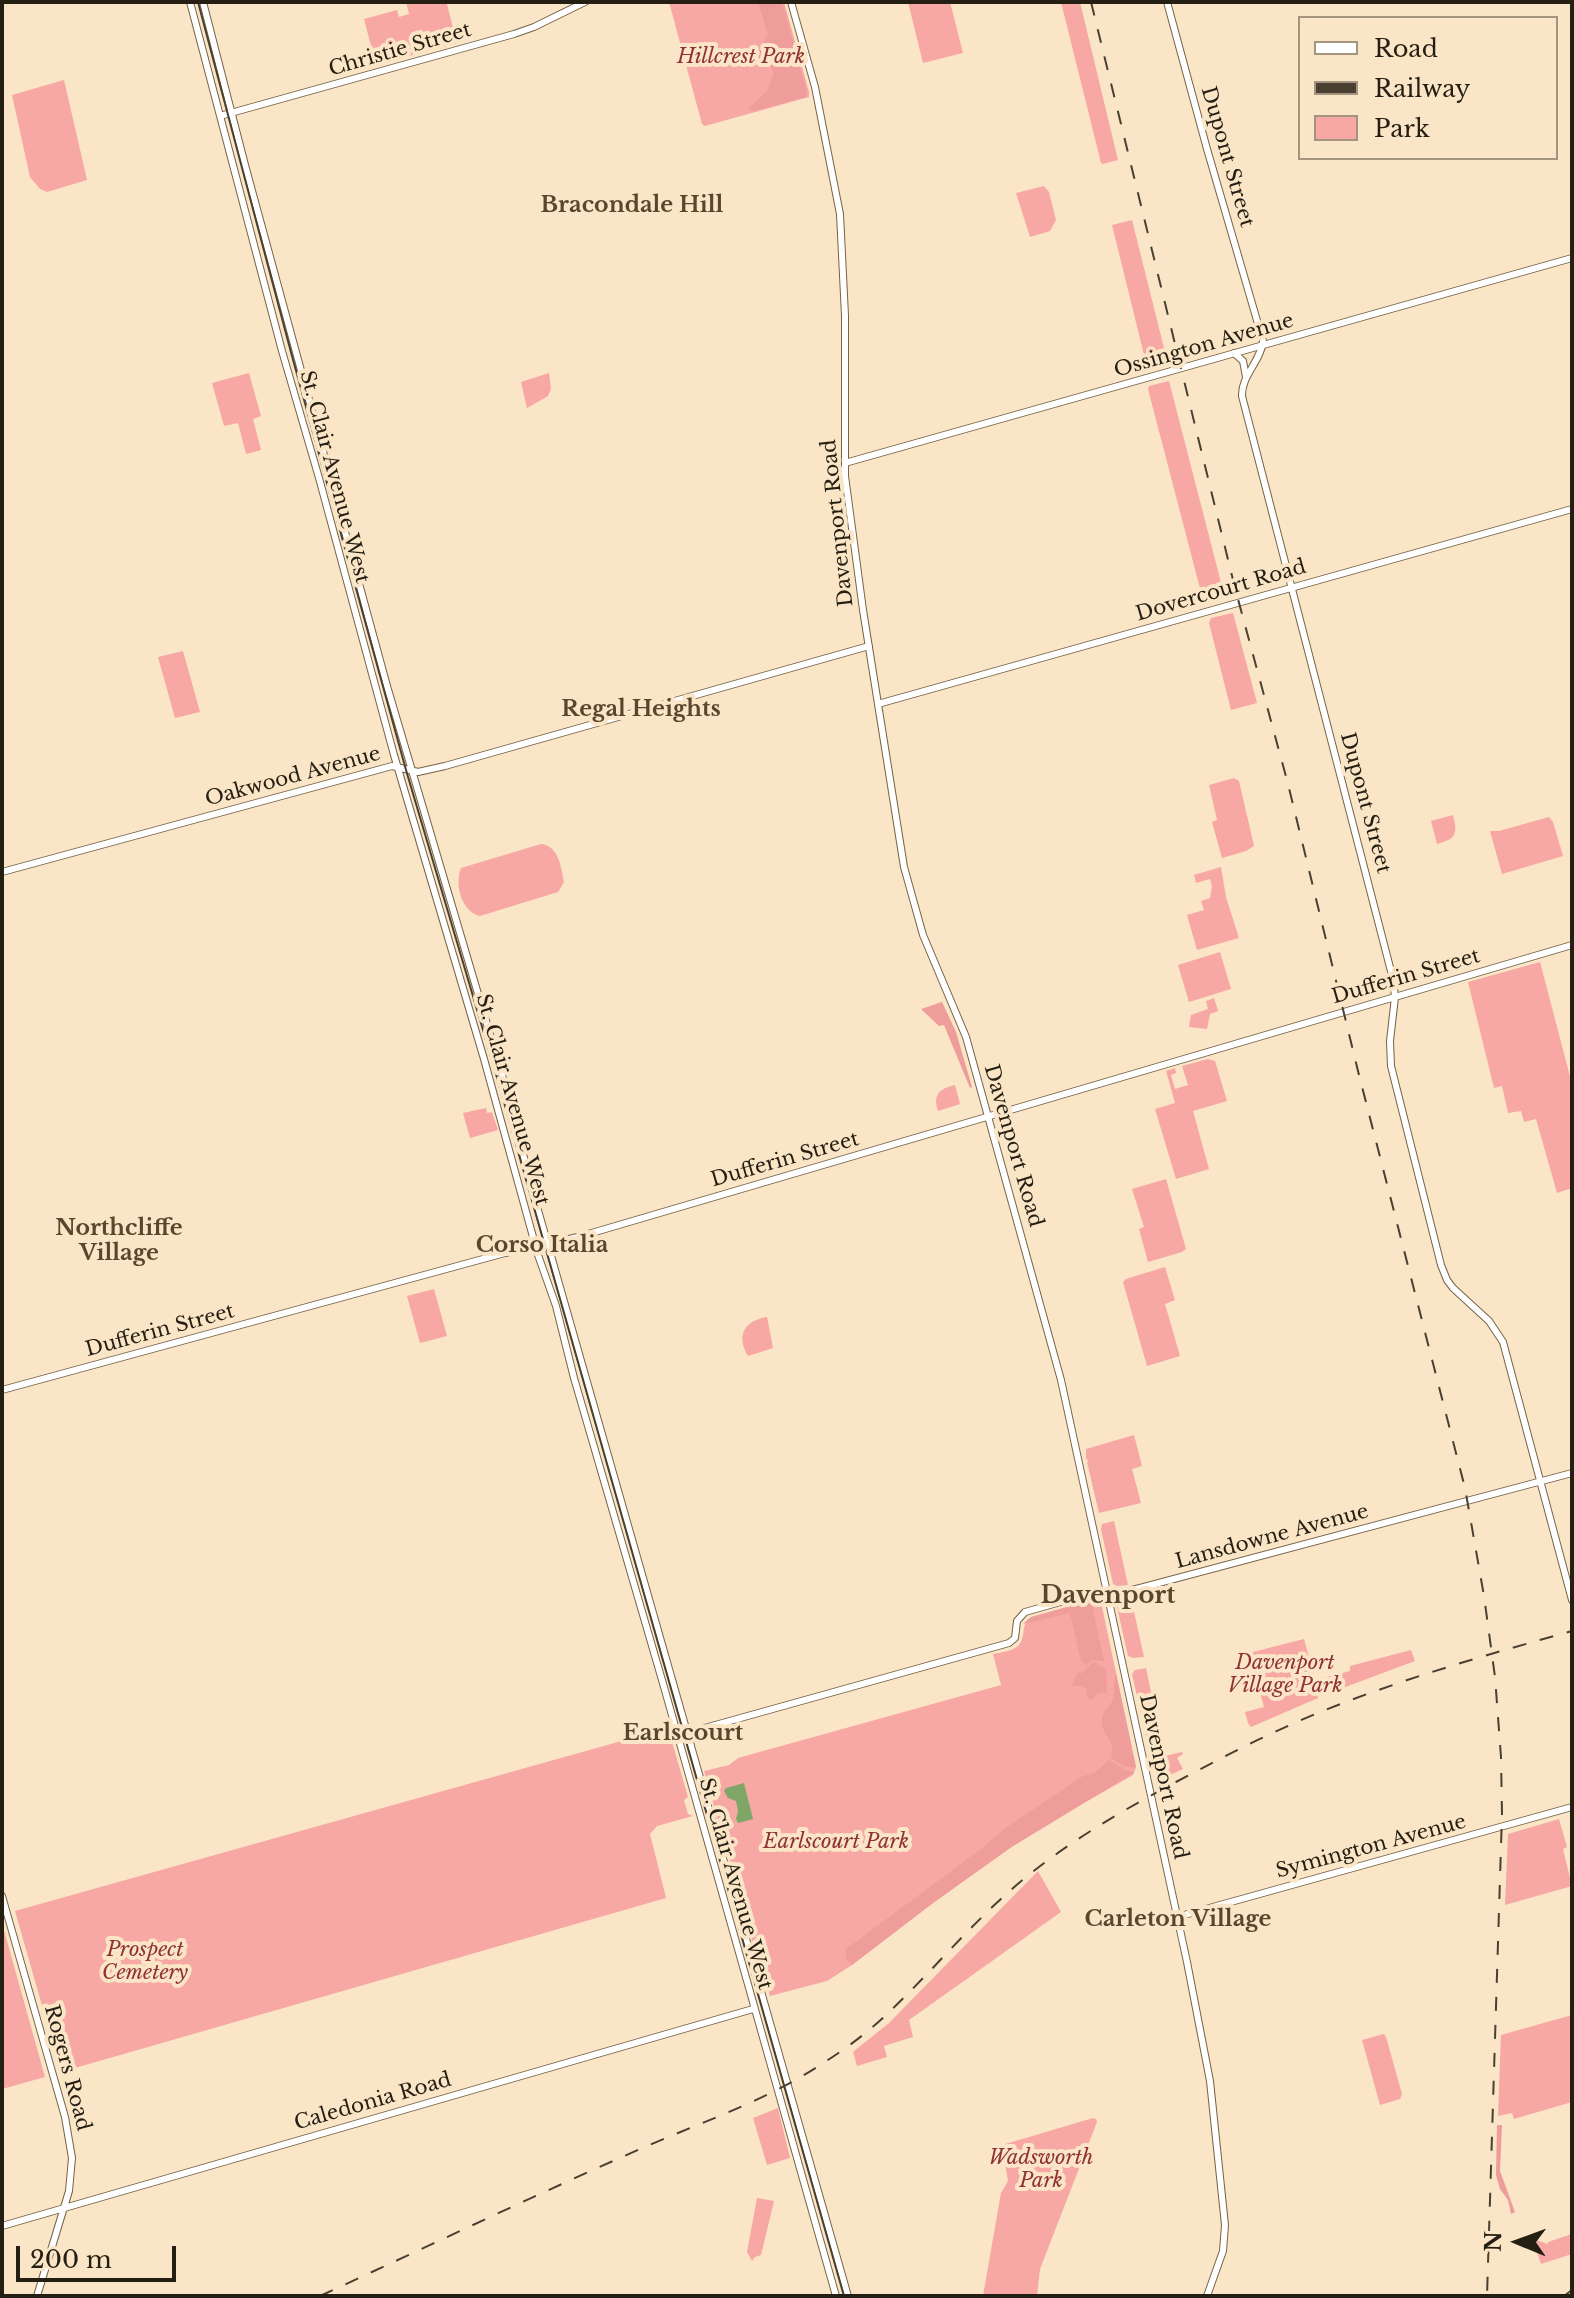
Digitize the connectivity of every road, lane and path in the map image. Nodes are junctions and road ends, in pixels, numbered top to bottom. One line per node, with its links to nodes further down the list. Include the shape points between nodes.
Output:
1 (190, 2): 7 (main road, St. Clair Avenue West)
2 (203, 2): 6 (main road, St. Clair Avenue West)
3 (585, 2): 6 (main road, Christie Street, via 514,34)
4 (791, 2): 12 (main road, Davenport Road, via 815,87 840,214)
5 (1167, 2): 9 (main road, Dupont Street)
6 (232, 113): 7 (main road, Christie Street); 18 (main road, St. Clair Avenue West)
7 (220, 116): 17 (main road, St. Clair Avenue West)
8 (1572, 258): 9 (main road, Ossington Avenue)
9 (1263, 346): 10 (main road, Ossington Avenue); 11 (main road, Dupont Street)
10 (1234, 353): 11 (main road, via 1243,361); 12 (main road, Ossington Avenue)
11 (1246, 378): 14 (main road, Dupont Street, via 1242,396)
12 (845, 463): 15 (main road, Davenport Road)
13 (1572, 509): 14 (main road, Dovercourt Road)
14 (1292, 587): 16 (main road, Dovercourt Road); 21 (main road, Dupont Street)
15 (869, 646): 16 (main road, Davenport Road); 18 (main road, Oakwood Avenue)
16 (878, 704): 22 (main road, Davenport Road, via 908,885 925,942 966,1037)
17 (398, 767): 18 (main road, Oakwood Avenue); 19 (main road, Oakwood Avenue); 24 (main road, St. Clair Avenue West)
18 (412, 772): 23 (main road, St. Clair Avenue West)
19 (2, 872)
20 (1572, 945): 21 (main road, Dufferin Street)
21 (1395, 997): 22 (main road, Dufferin Street); 27 (main road, Dupont Street, via 1391,1066 1441,1265 1453,1288 1503,1342)
22 (988, 1117): 23 (main road, Dufferin Street); 28 (main road, Davenport Road, via 1065,1395)
23 (549, 1243): 24 (main road, Dufferin Street); 30 (main road, St. Clair Avenue West)
24 (536, 1246): 25 (main road, Dufferin Street); 31 (main road, St. Clair Avenue West)
25 (2, 1390)
26 (1572, 1473): 27 (main road, Lansdowne Avenue)
27 (1540, 1482): 28 (main road, Lansdowne Avenue); 29 (main road, Dupont Street)
28 (1107, 1593): 30 (main road, Lansdowne Avenue, via 1025,1612 1009,1643); 34 (main road, Davenport Road)
29 (1572, 1600)
30 (689, 1732): 31 (main road, Lansdowne Avenue); 40 (main road, St. Clair Avenue West)
31 (676, 1736): 35 (main road, St. Clair Avenue West)
32 (1572, 1807): 34 (main road, Symington Avenue)
33 (2, 1896): 36 (main road, Rogers Road, via 70,2139 72,2174)
34 (1177, 1917): 41 (main road, Davenport Road, via 1210,2081 1225,2225 1223,2251)
35 (753, 2009): 36 (main road, Caledonia Road); 39 (main road, St. Clair Avenue West)
36 (64, 2208): 37 (main road, Caledonia Road); 38 (main road, Rogers Road)
37 (2, 2226)
38 (37, 2296)
39 (836, 2296)
40 (848, 2296)
41 (1207, 2296)

